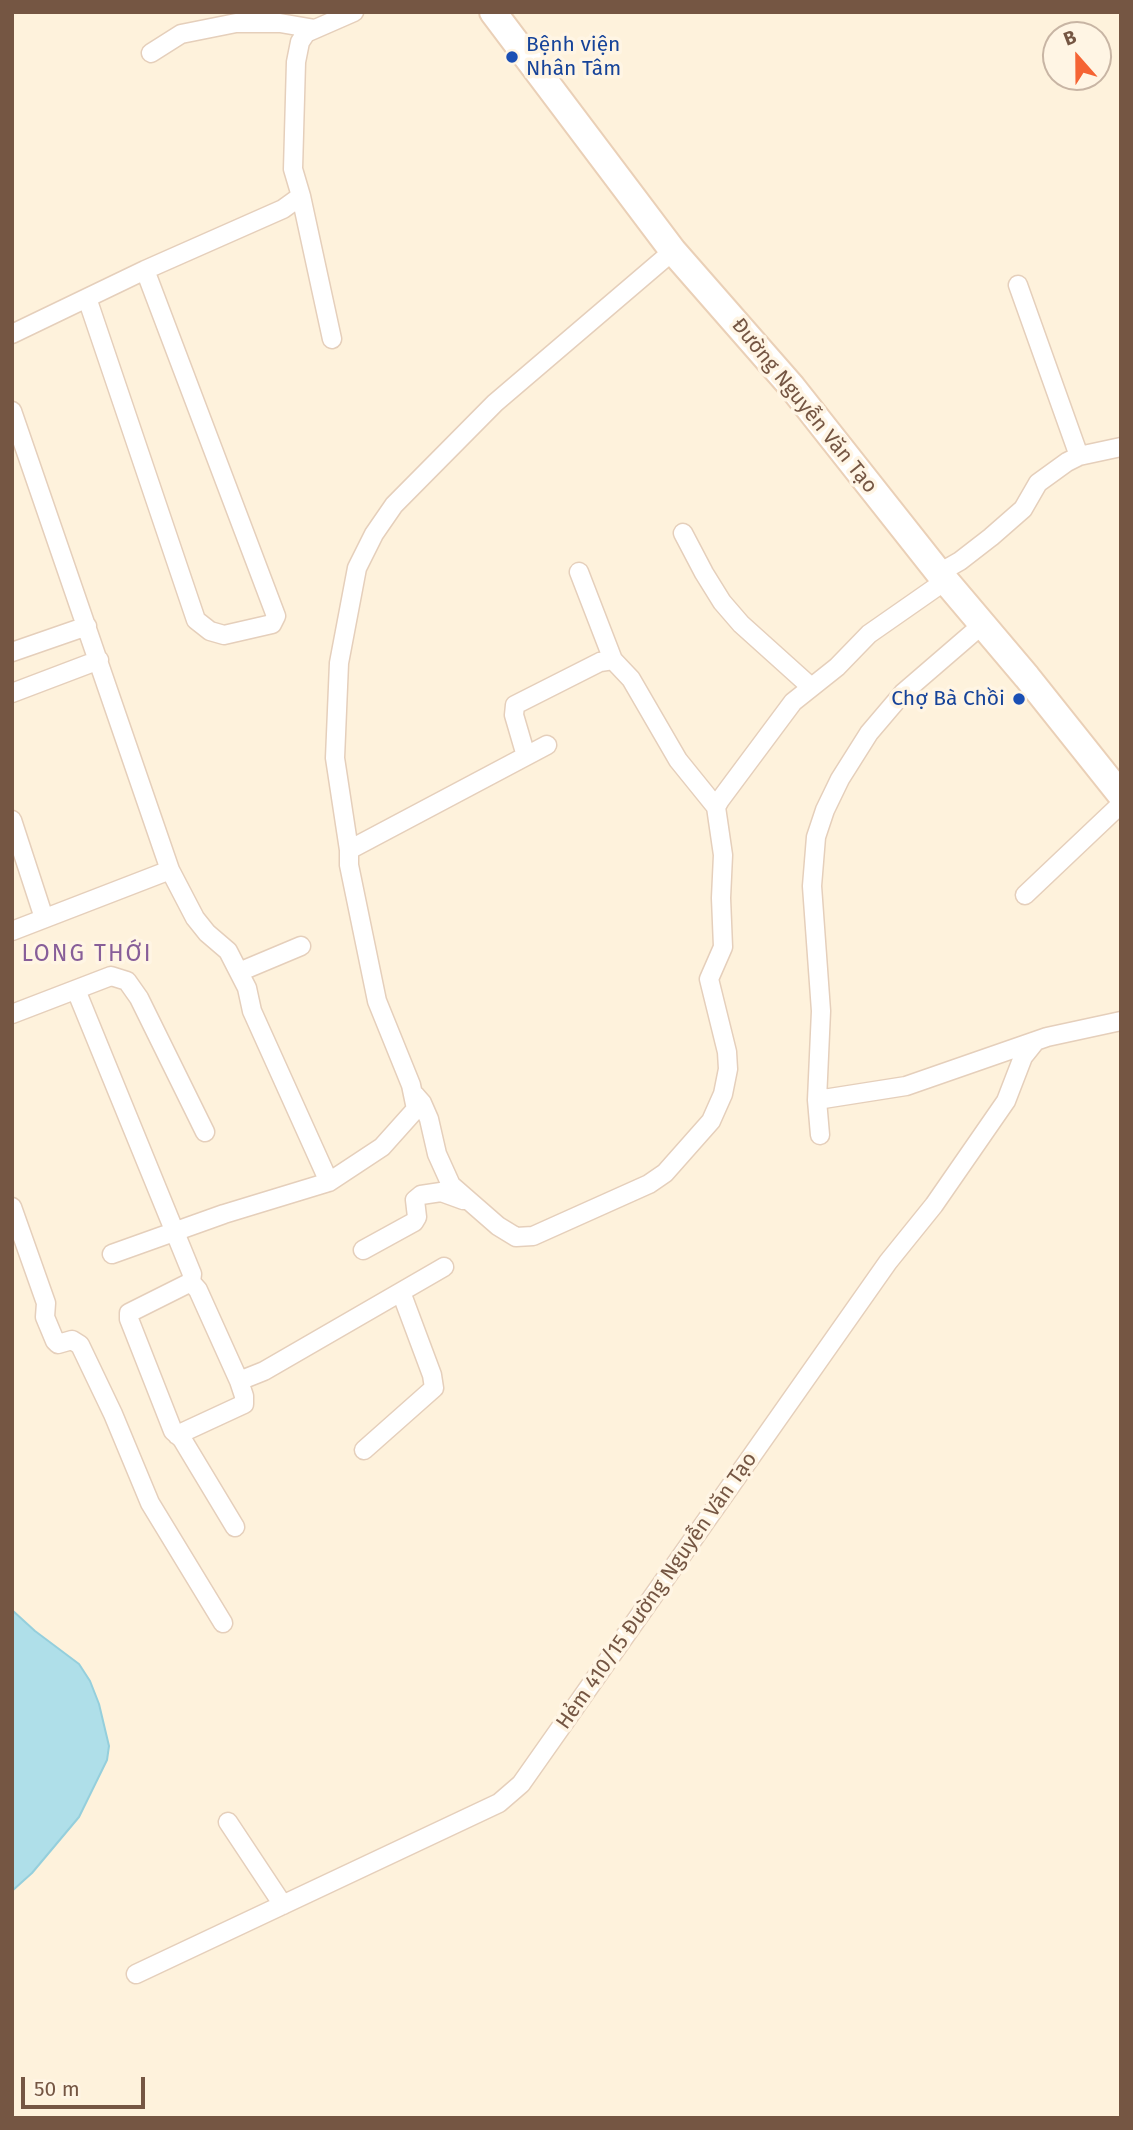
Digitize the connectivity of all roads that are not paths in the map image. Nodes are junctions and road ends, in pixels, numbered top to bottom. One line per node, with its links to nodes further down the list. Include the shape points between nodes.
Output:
1 (354, 12): 3 (street)
2 (493, 12): 6 (main road, Đường Nguyễn Văn Tạo)
3 (315, 29): 4 (street, via 236,23 181,34); 5 (street, via 300,42 296,62 293,169)
4 (151, 53)
5 (301, 196): 7 (street, via 283,209); 11 (street)
6 (673, 251): 17 (main road, Đường Nguyễn Văn Tạo, via 792,387); 31 (street, via 495,404 394,505 374,534 357,568 339,663 335,758)
7 (145, 270): 9 (street); 9 (street, via 276,616 272,624 224,635 196,620)
8 (1018, 285): 14 (street)
9 (87, 298): 10 (street)
10 (12, 334)
11 (332, 339)
12 (12, 411): 19 (street)
13 (1121, 447): 14 (street)
14 (1079, 456): 17 (street, via 1038,483 1023,509)
15 (683, 533): 23 (street, via 722,602)
16 (579, 572): 22 (street)
17 (942, 577): 18 (main road, Đường Nguyễn Văn Tạo); 23 (street)
18 (983, 624): 27 (main road, Đường Nguyễn Văn Tạo); 43 (street, via 903,693 855,752 825,810 816,837 812,886 821,1012)
19 (87, 626): 20 (street); 21 (street)
20 (12, 652)
21 (99, 660): 24 (street); 32 (street)
22 (613, 660): 26 (street, via 600,662 515,705); 29 (street, via 631,679 678,760)
23 (811, 687): 29 (street, via 793,702)
24 (12, 693)
25 (547, 745): 26 (street)
26 (526, 756): 31 (street)
27 (1121, 795)
28 (1121, 803): 33 (street)
29 (716, 807): 47 (street, via 723,855 723,947 709,979 728,1069 711,1121 657,1179 533,1236 511,1235)
30 (12, 820): 34 (street)
31 (349, 850): 42 (street, via 377,1001)
32 (170, 870): 34 (street); 37 (street, via 195,918 228,951)
33 (1025, 895)
34 (44, 918): 35 (street)
35 (12, 931)
36 (302, 946): 37 (street)
37 (239, 972): 46 (street)
38 (76, 990): 39 (street); 44 (street, via 111,976 127,981); 49 (street)
39 (12, 1014)
40 (1121, 1021): 41 (street)
41 (1035, 1042): 43 (street, via 906,1086); 61 (street, Hẻm 410/15 Đường Nguyễn Văn Tạo, via 1023,1057 1006,1101 934,1205 888,1262 521,1784 499,1803)
42 (414, 1093): 46 (street, via 416,1109 405,1124 382,1147); 47 (street, via 429,1119 451,1185)
43 (817, 1100): 45 (street)
44 (205, 1132)
45 (820, 1135)
46 (329, 1182): 49 (street)
47 (471, 1203): 50 (street, via 441,1192 421,1195 415,1200 414,1222)
48 (12, 1207): 59 (street, via 55,1341 72,1340 80,1345 150,1503)
49 (174, 1232): 51 (street); 53 (street)
50 (363, 1250)
51 (112, 1254)
52 (444, 1266): 54 (street)
53 (191, 1282): 55 (street); 56 (street, via 129,1313)
54 (401, 1292): 55 (street); 57 (street, via 434,1388)
55 (239, 1381): 56 (street, via 244,1404)
56 (177, 1435): 58 (street)
57 (363, 1450)
58 (235, 1527)
59 (223, 1623)
60 (228, 1822): 61 (street)
61 (283, 1905): 62 (street, Hẻm 410/15 Đường Nguyễn Văn Tạo)
62 (136, 1974)

